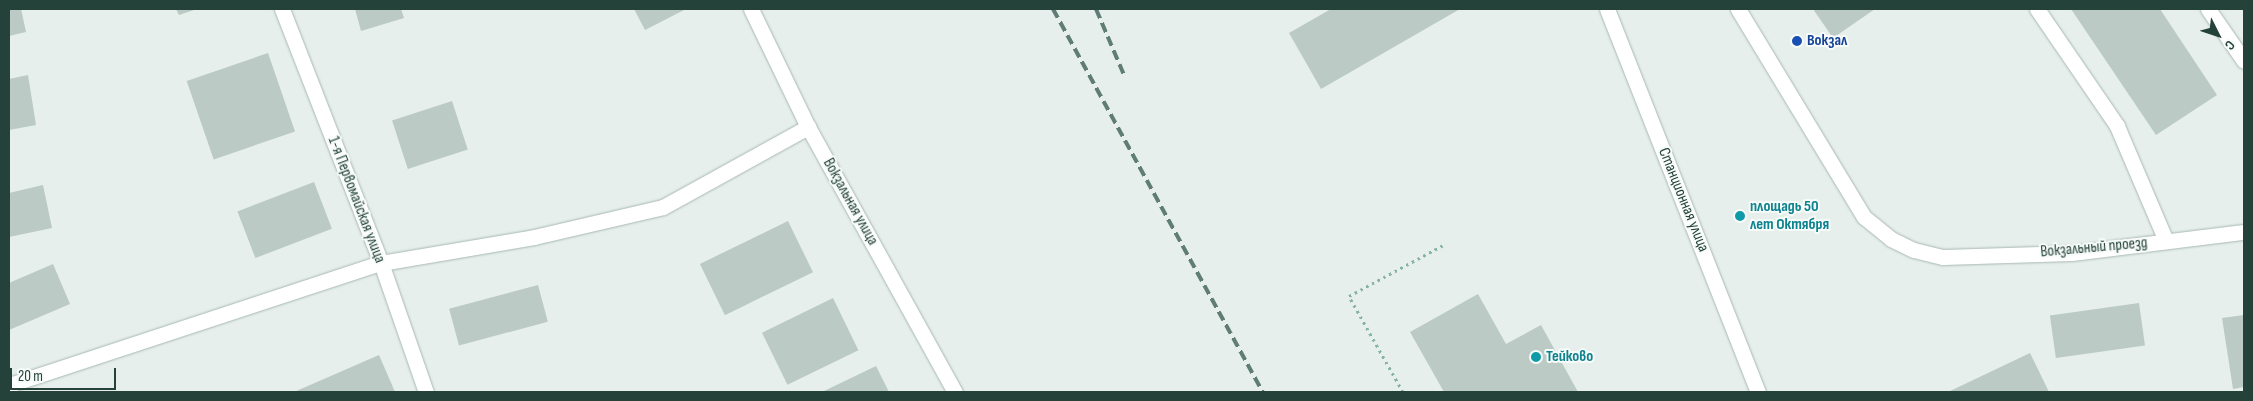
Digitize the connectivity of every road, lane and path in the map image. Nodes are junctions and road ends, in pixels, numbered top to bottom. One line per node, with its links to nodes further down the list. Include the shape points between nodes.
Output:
1 (282, 9): 12 (street, 1-я Первомайская улица)
2 (751, 9): 8 (street, Вокзальная улица)
3 (1606, 9): 17 (street, Станционная улица)
4 (1738, 9): 10 (street, Вокзальный проезд, via 1864,217 1891,239 1914,250 1943,257 2072,252)
5 (2037, 9): 10 (street, via 2117,126)
6 (2208, 9): 7 (street)
7 (2244, 61)
8 (808, 126): 12 (street, via 663,207 534,237); 15 (street, Вокзальная улица)
9 (2244, 232): 10 (street, Вокзальный проезд)
10 (2166, 241)
11 (1445, 244): 16 (path, via 1349,296)
12 (381, 262): 13 (street); 14 (street, 1-я Первомайская улица)
13 (9, 385)
14 (426, 392)
15 (955, 392)
16 (1403, 392)
17 (1758, 392)

